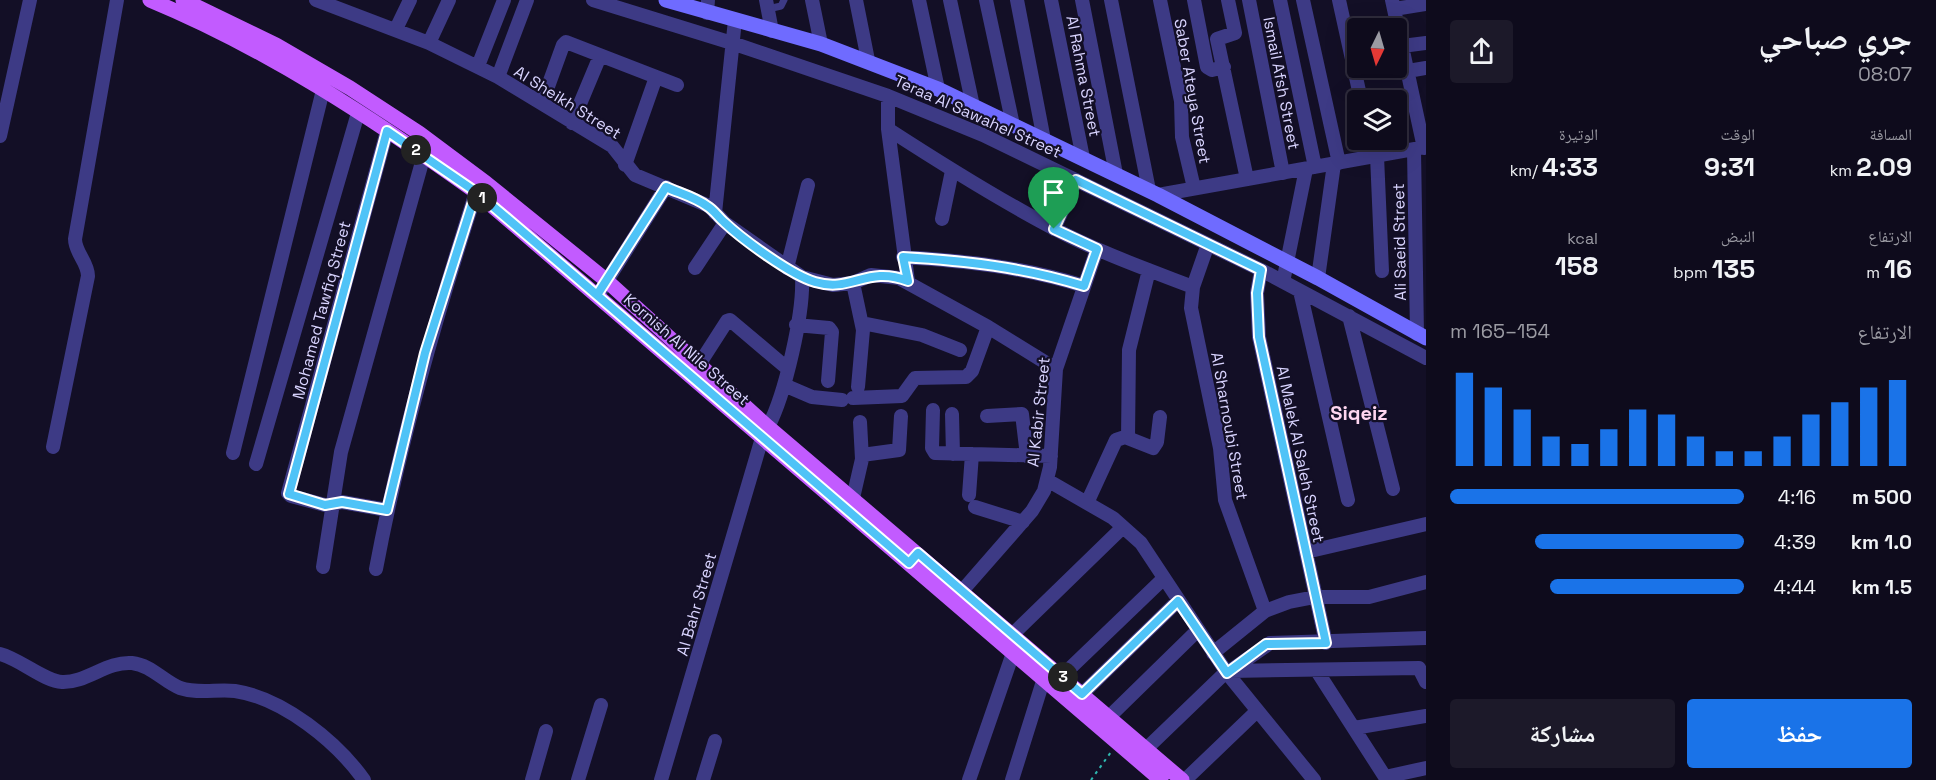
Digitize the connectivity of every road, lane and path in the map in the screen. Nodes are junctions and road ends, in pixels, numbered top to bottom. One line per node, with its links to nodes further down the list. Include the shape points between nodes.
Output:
1 (30, 0): 67 (street)
2 (117, 0): 132 (street, via 75,239 88,276)
3 (150, 0): 38 (main road, Kornish Al Nile Street)
4 (316, 0): 30 (street, Al Sheikh Street)
5 (362, 0): 35 (street)
6 (410, 0): 37 (street)
7 (449, 0): 40 (street)
8 (504, 0): 47 (street)
9 (527, 0): 52 (street)
10 (593, 0): 41 (street, Teraa Al Sawahel Street)
11 (666, 0): 34 (main road, Teraa Al Sawahel Street)
12 (784, 0): 32 (lane, via 781,6)
13 (812, 0): 43 (street)
14 (856, 0): 46 (street)
15 (919, 0): 55 (street)
16 (950, 0): 61 (street)
17 (986, 0): 64 (street)
18 (1017, 0): 68 (street)
19 (1051, 0): 73 (street, Al Rahma Street)
20 (1082, 0): 79 (street)
21 (1111, 0): 86 (street)
22 (1160, 0): 84 (street, Saber Ateya Street)
23 (1194, 0): 48 (street, via 1207,67)
24 (1228, 0): 48 (street, via 1235,33 1217,38)
25 (1249, 0): 78 (street, Ismail Afsh Street)
26 (1280, 0): 76 (street)
27 (1303, 0): 74 (street)
28 (1339, 0): 57 (street)
29 (195, 2): 38 (main road, Kornish Al Nile Street)
30 (333, 3): 35 (street, Al Sheikh Street)
31 (1426, 4): 33 (street)
32 (767, 5): 39 (street)
33 (1393, 5)
34 (707, 6): 36 (main road, Teraa Al Sawahel Street)
35 (356, 14): 37 (street, Al Sheikh Street)
36 (735, 20): 39 (main road, Teraa Al Sawahel Street); 41 (street)
37 (396, 29): 40 (street, Al Sheikh Street)
38 (229, 30): 56 (main road, Kornish Al Nile Street); 103 (main road, Kornish Al Nile Street, via 276,45 412,128)
39 (772, 31): 43 (main road, Teraa Al Sawahel Street)
40 (429, 43): 47 (street, Al Sheikh Street)
41 (732, 43): 58 (street, Teraa Al Sawahel Street); 88 (street)
42 (1426, 43): 44 (street)
43 (821, 44): 46 (main road, Teraa Al Sawahel Street)
44 (1407, 45)
45 (600, 56): 53 (street); 60 (street, via 564,43); 63 (street)
46 (868, 60): 55 (main road, Teraa Al Sawahel Street)
47 (478, 66): 52 (street, Al Sheikh Street)
48 (1224, 67): 80 (street)
49 (1407, 67): 51 (street, Ali Saeid Street)
50 (1426, 69): 51 (street)
51 (1408, 71): 59 (street, Ali Saeid Street)
52 (498, 77): 60 (street, Al Sheikh Street)
53 (656, 77): 54 (street); 75 (street)
54 (677, 85)
55 (938, 89): 61 (main road, Teraa Al Sawahel Street)
56 (323, 90): 62 (main road, Kornish Al Nile Street); 133 (street)
57 (1359, 90)
58 (888, 96): 65 (street); 81 (street, Teraa Al Sawahel Street, via 983,135)
59 (1420, 97): 69 (street, Ali Saeid Street)
60 (542, 103): 63 (street, Al Sheikh Street)
61 (974, 106): 64 (main road, Teraa Al Sawahel Street)
62 (358, 113): 66 (main road, Kornish Al Nile Street); 139 (street)
63 (572, 123): 75 (street, Al Sheikh Street, via 612,147)
64 (1013, 125): 68 (main road, Teraa Al Sawahel Street)
65 (888, 129): 77 (street); 93 (street)
66 (387, 131): 71 (main road, Kornish Al Nile Street); 145 (street, Mohamed Tawfiq Street, via 289,491 291,496 325,505)
67 (0, 136)
68 (1044, 140): 73 (main road, Teraa Al Sawahel Street)
69 (1422, 148): 72 (street); 87 (street, Ali Saeid Street)
70 (1373, 150): 72 (street)
71 (424, 155): 85 (main road, Kornish Al Nile Street); 145 (street, via 353,405)
72 (1375, 156): 74 (street); 99 (street)
73 (1083, 158): 79 (main road, Teraa Al Sawahel Street)
74 (1336, 163): 76 (street); 101 (street)
75 (625, 165): 83 (street, Al Sheikh Street, via 635,175)
76 (1311, 168): 78 (street); 94 (street)
77 (952, 171): 89 (street); 90 (street)
78 (1283, 172): 80 (street)
79 (1116, 174): 86 (main road, Teraa Al Sawahel Street)
80 (1247, 179): 84 (street)
81 (1076, 180): 90 (street); 91 (street, Teraa Al Sawahel Street)
82 (808, 185): 96 (street)
83 (666, 187): 88 (street, Al Sheikh Street, via 700,202); 103 (street)
84 (1194, 188): 86 (street)
85 (476, 192): 110 (main road, Kornish Al Nile Street); 148 (street, via 425,353)
86 (1154, 193): 94 (main road, Teraa Al Sawahel Street)
87 (1421, 202): 102 (street, Ali Saeid Street)
88 (720, 218): 95 (street); 96 (street, Al Sheikh Street)
89 (942, 219)
90 (1054, 229): 92 (street)
91 (1208, 244): 98 (street, Teraa Al Sawahel Street); 108 (street, Al Sharnoubi Street)
92 (1097, 249): 97 (street); 107 (street, Al Kabir Street)
93 (903, 257): 104 (street); 107 (street, via 974,261)
94 (1287, 263): 101 (main road, Teraa Al Sawahel Street); 105 (street)
95 (695, 268)
96 (787, 268): 100 (street, Al Sheikh Street)
97 (1149, 270): 108 (street); 131 (street, via 1129,350)
98 (1261, 270): 105 (street, Teraa Al Sawahel Street); 152 (street, Al Malek Al Saleh Street, via 1257,293 1259,337)
99 (1382, 271)
100 (802, 277): 106 (street, Al Sheikh Street, via 823,284); 113 (street)
101 (1318, 278): 115 (main road, Teraa Al Sawahel Street)
102 (1421, 279): 115 (street, Ali Saeid Street)
103 (607, 281): 110 (street); 118 (main road, Kornish Al Nile Street)
104 (908, 281): 106 (street, Al Sheikh Street, via 871,275); 114 (street, Al Sheikh Street)
105 (1283, 282): 109 (street, Teraa Al Sawahel Street)
106 (853, 283): 112 (street)
107 (1084, 286): 120 (street, Al Kabir Street)
108 (1193, 287): 161 (street, Al Sharnoubi Street, via 1191,308 1220,448 1225,500)
109 (1300, 291): 111 (street, Teraa Al Sawahel Street); 144 (street)
110 (597, 295): 130 (main road, Kornish Al Nile Street)
111 (1349, 316): 117 (street, Teraa Al Sawahel Street); 141 (street)
112 (862, 324): 116 (street, via 922,335); 123 (street)
113 (796, 325): 119 (street); 121 (street, via 829,328 832,332)
114 (988, 327): 120 (street, Al Sheikh Street); 123 (street, via 972,371 966,377 915,378 902,396)
115 (1422, 336)
116 (960, 350)
117 (1426, 358)
118 (700, 363): 119 (street, via 730,320); 130 (main road, Kornish Al Nile Street)
119 (788, 369): 122 (street)
120 (1056, 369): 138 (street, Al Kabir Street)
121 (828, 381)
122 (784, 386): 123 (street, via 812,397); 130 (street)
123 (851, 395)
124 (933, 410): 134 (street, via 932,451)
125 (952, 414): 134 (street)
126 (901, 416): 136 (street, via 898,450)
127 (987, 416): 137 (street, via 1022,414)
128 (1160, 417): 131 (street, via 1153,448)
129 (860, 422): 136 (street)
130 (765, 433): 143 (main road, Kornish Al Nile Street); 153 (main road, Kornish Al Nile Street); 189 (street, Al Bahr Street)
131 (1128, 438): 146 (street, via 1116,440)
132 (52, 447)
133 (233, 453)
134 (953, 454): 135 (street)
135 (972, 454): 137 (street); 142 (street)
136 (862, 455): 143 (street)
137 (1027, 456): 138 (street)
138 (1051, 456): 140 (street, Al Kabir Street)
139 (256, 464)
140 (1047, 480): 146 (street); 149 (street, Al Kabir Street, via 1038,502)
141 (1393, 489)
142 (969, 495)
143 (853, 498): 153 (main road, Kornish Al Nile Street)
144 (1348, 500)
145 (332, 503): 148 (street); 154 (street)
146 (1087, 503): 151 (street)
147 (975, 507): 149 (street)
148 (387, 510): 155 (street)
149 (1023, 522): 158 (street, Al Kabir Street)
150 (1426, 524): 152 (street)
151 (1123, 527): 156 (street, via 1150,554); 163 (street)
152 (1306, 552): 159 (street, Al Malek Al Saleh Street)
153 (913, 558): 158 (main road, Kornish Al Nile Street); 166 (main road, Kornish Al Nile Street)
154 (323, 567)
155 (376, 569)
156 (1163, 579): 160 (street); 171 (street)
157 (1426, 582): 159 (street, via 1370,597)
158 (962, 591): 163 (main road, Kornish Al Nile Street)
159 (1315, 597): 161 (street); 165 (street, Al Malek Al Saleh Street)
160 (1178, 601): 162 (street); 174 (street)
161 (1265, 611): 167 (street)
162 (1198, 630): 167 (street); 178 (street)
163 (1013, 634): 171 (main road, Kornish Al Nile Street)
164 (1426, 638): 165 (street)
165 (1326, 643): 170 (street, via 1266,644)
166 (1013, 652): 172 (main road, Kornish Al Nile Street); 191 (street)
167 (1213, 653): 170 (street)
168 (0, 654): 186 (street, via 57,681 71,681 109,666 132,663 144,665 181,688 258,697 326,737)
169 (1317, 671): 170 (street); 173 (street, via 1419,668); 179 (street)
170 (1228, 672): 176 (street); 183 (street)
171 (1062, 676): 174 (main road, Kornish Al Nile Street)
172 (1044, 678): 182 (main road, Kornish Al Nile Street); 192 (street)
173 (1426, 682)
174 (1082, 694): 178 (main road, Kornish Al Nile Street)
175 (601, 705): 188 (street)
176 (1257, 711): 195 (street); 196 (street)
177 (1426, 716): 179 (street)
178 (1109, 717): 183 (main road, Kornish Al Nile Street)
179 (1354, 728): 185 (street)
180 (546, 731): 187 (street)
181 (715, 741): 190 (street)
182 (1118, 742): 193 (path); 194 (main road, Kornish Al Nile Street)
183 (1146, 749): 195 (main road, Kornish Al Nile Street)
184 (1426, 768): 185 (street)
185 (1386, 779)
186 (364, 780)
187 (532, 780)
188 (578, 780)
189 (661, 780)
190 (703, 780)
191 (969, 780)
192 (1012, 780)
193 (1091, 780)
194 (1161, 780)
195 (1183, 780)
196 (1314, 780)

